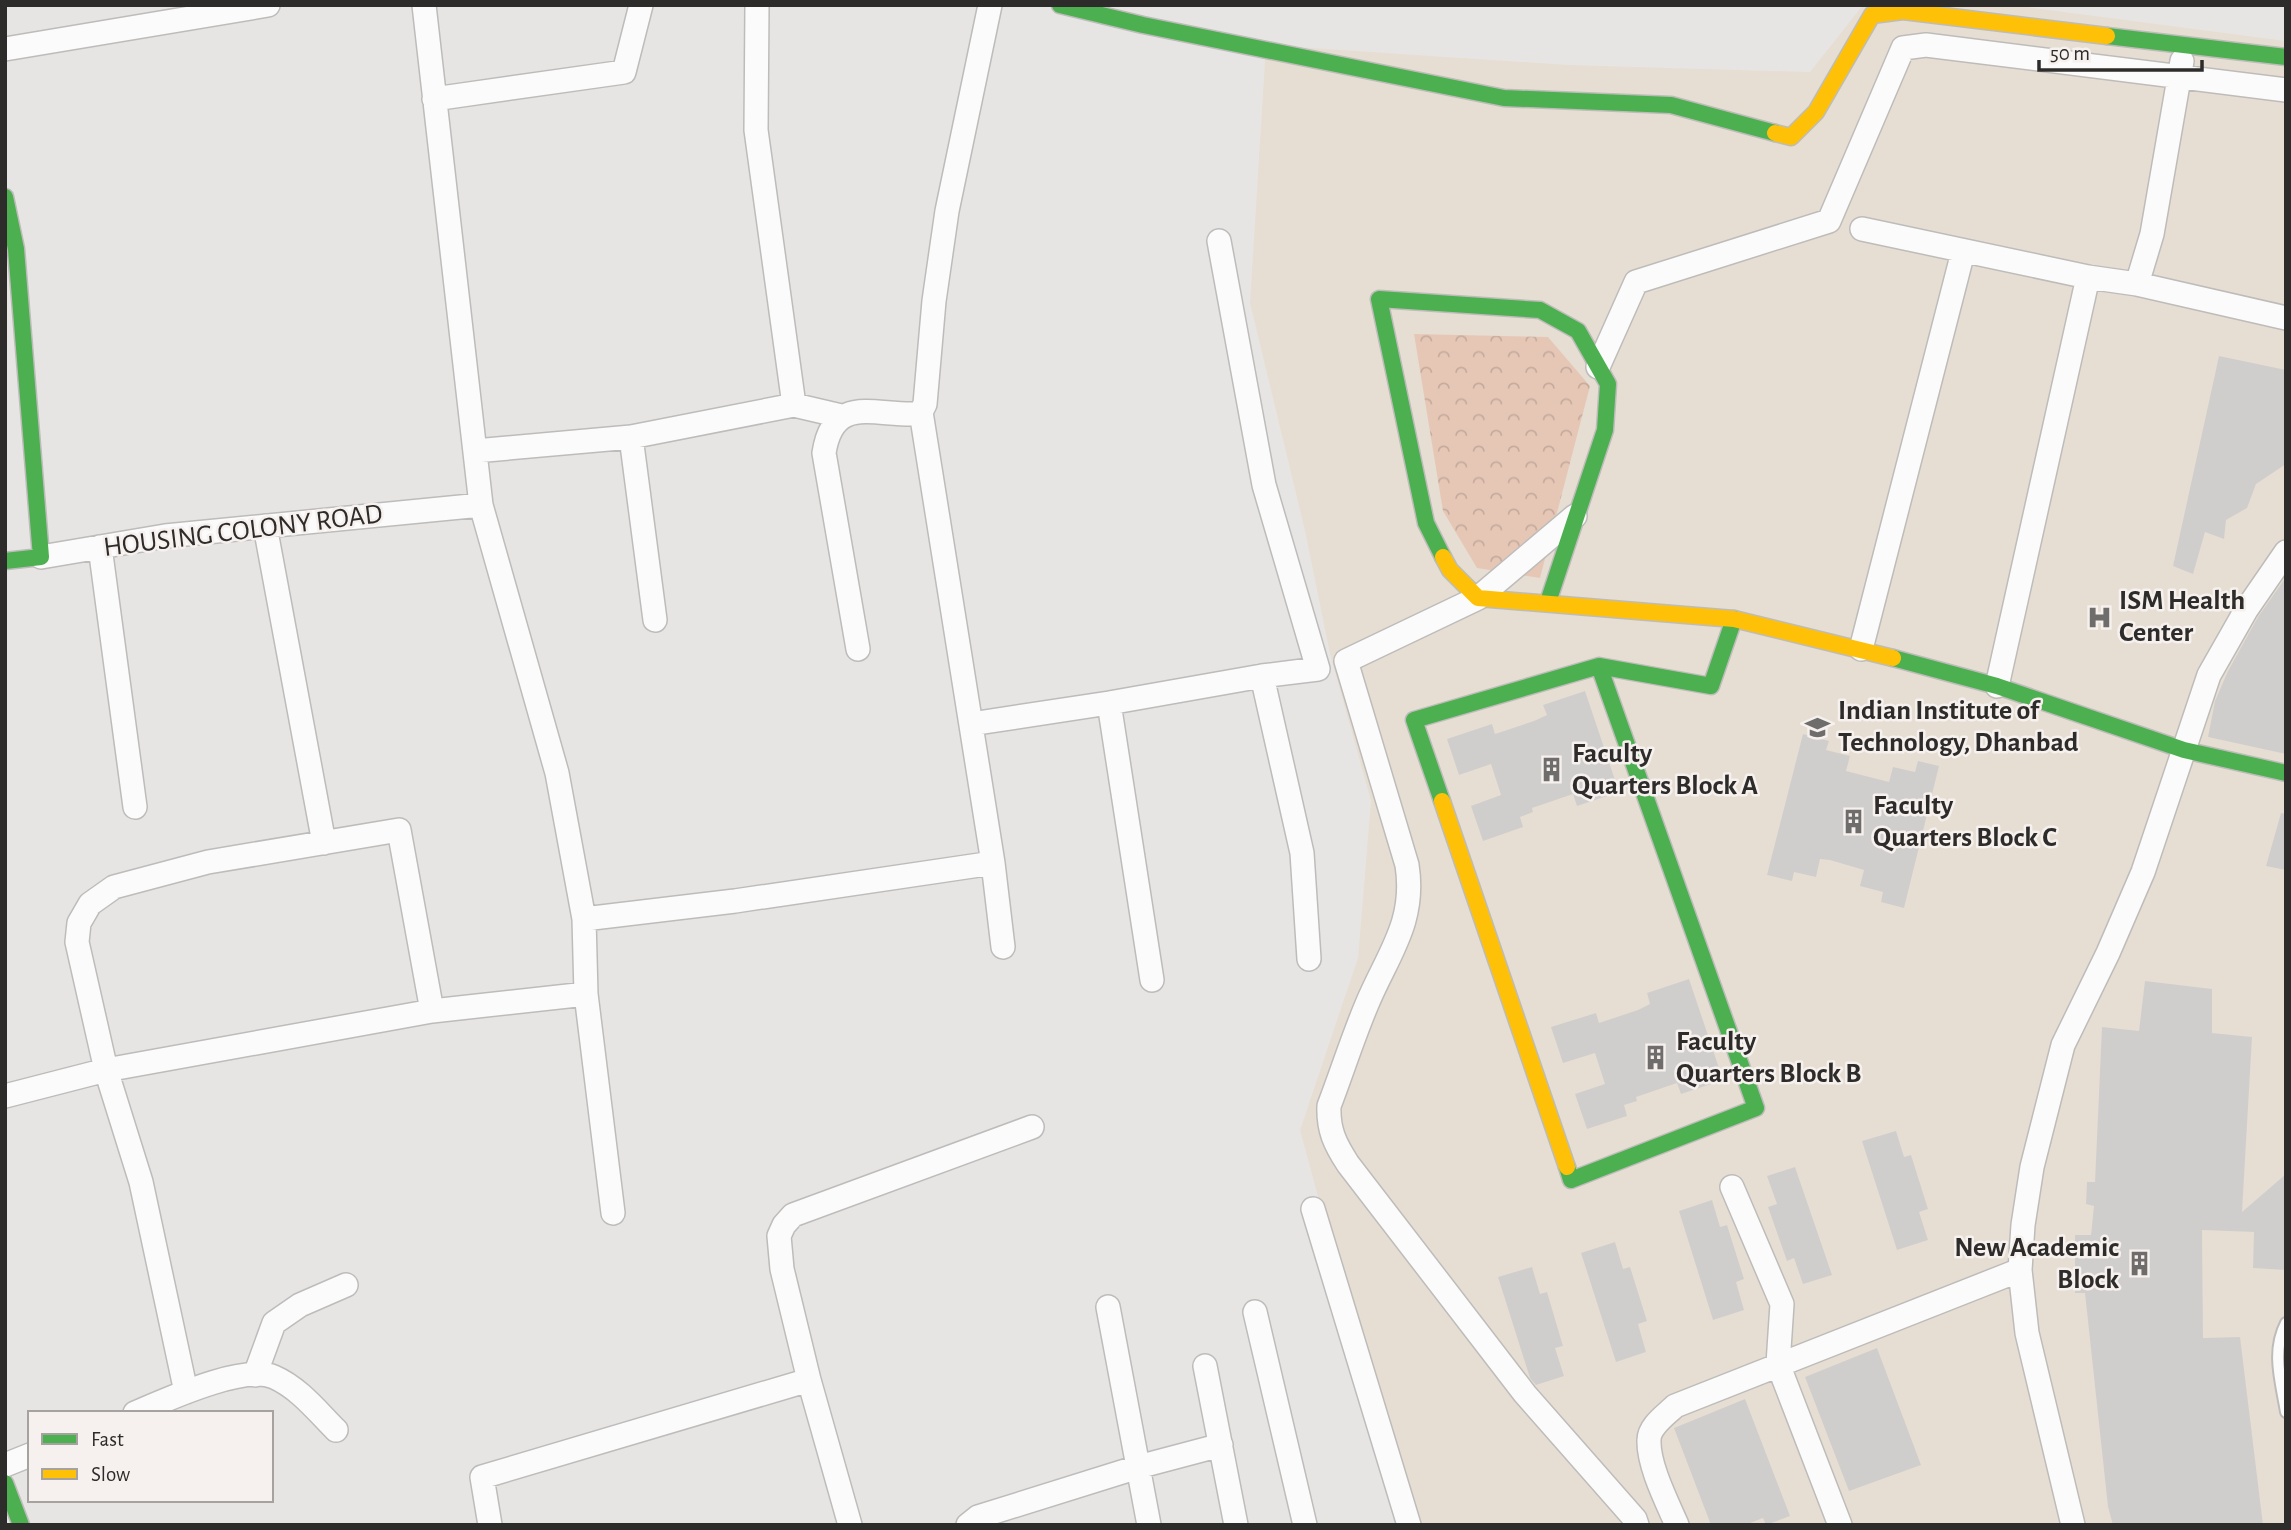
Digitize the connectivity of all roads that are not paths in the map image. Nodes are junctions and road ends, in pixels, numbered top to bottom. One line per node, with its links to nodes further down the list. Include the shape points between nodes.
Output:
1 (268, 5): 8 (street)
2 (424, 5): 12 (street)
3 (640, 5): 12 (street, via 624,72)
4 (757, 5): 22 (street, via 756,130)
5 (990, 5): 23 (street, via 947,211 927,397)
6 (1060, 5): 7 (street, via 1504,98 1671,105 1791,137 1816,112 1871,15 1903,11)
7 (2186, 45): 9 (street); 10 (street)
8 (5, 49)
9 (2286, 57)
10 (2178, 76): 11 (street); 18 (street, via 2152,234); 21 (street, via 1926,45 1903,48 1829,221 1636,282)
11 (2286, 90)
12 (434, 99): 26 (street)
13 (5, 197): 20 (street, via 16,249)
14 (1862, 229): 16 (street)
15 (1219, 241): 41 (street, via 1264,485 1318,669)
16 (1963, 252): 17 (street); 39 (street)
17 (2088, 277): 18 (street); 42 (street)
18 (2137, 284): 19 (street)
19 (2286, 318)
20 (15, 351): 32 (street)
21 (1598, 367): 28 (street, via 1608,384 1605,430); 34 (street, via 1578,331 1540,310 1380,299 1426,523 1450,570)
22 (794, 405): 24 (street); 25 (street)
23 (921, 412): 24 (street, via 859,410); 44 (street)
24 (841, 416): 38 (street, via 826,440 824,453)
25 (631, 437): 26 (street); 37 (street)
26 (475, 451): 27 (street)
27 (481, 505): 29 (street, HOUSING COLONY ROAD); 50 (street, via 557,773)
28 (1575, 516): 34 (street); 35 (street)
29 (265, 526): 30 (street, HOUSING COLONY ROAD); 48 (street)
30 (100, 547): 32 (street, HOUSING COLONY ROAD); 47 (street)
31 (2286, 552): 45 (street, via 2209,675)
32 (41, 557): 33 (street, HOUSING COLONY ROAD)
33 (5, 561)
34 (1478, 598): 35 (street); 88 (street, via 1346,661 1411,888 1405,923 1329,1106 1330,1132 1348,1164 1525,1394)
35 (1548, 602): 36 (street)
36 (1734, 619): 39 (street); 40 (street, via 1711,686)
37 (655, 620)
38 (858, 649)
39 (1861, 649): 42 (street)
40 (1600, 666): 40 (street, via 1414,720 1571,1181 1756,1108)
41 (1262, 676): 43 (street); 52 (street, via 1302,853)
42 (1997, 686): 45 (street)
43 (1109, 703): 44 (street); 53 (street)
44 (971, 724): 49 (street)
45 (2183, 750): 46 (street); 62 (street, via 2143,872 2063,1045 2032,1167)
46 (2286, 773)
47 (135, 807)
48 (324, 843): 55 (street, via 400,830); 56 (street, via 181,869 114,887 90,904 79,923 77,942)
49 (993, 863): 50 (street); 51 (street)
50 (584, 919): 54 (street)
51 (1003, 947)
52 (1309, 959)
53 (1152, 980)
54 (586, 995): 55 (street); 61 (street)
55 (432, 1011): 56 (street)
56 (106, 1070): 57 (street); 71 (street, via 141,1182)
57 (5, 1096)
58 (1032, 1127): 70 (street, via 793,1215 784,1225 779,1237 782,1269)
59 (1732, 1187): 67 (street, via 1782,1304)
60 (1313, 1209): 87 (street)
61 (613, 1213)
62 (2020, 1270): 67 (street); 91 (street, via 2027,1333)
63 (346, 1285): 69 (street, via 300,1305 274,1323)
64 (1108, 1307): 78 (street)
65 (1255, 1312): 86 (street)
66 (2286, 1323): 73 (lane, via 2277,1355)
67 (1778, 1364): 89 (street, via 1675,1406 1656,1424 1648,1439); 90 (street)
68 (1205, 1367): 75 (street)
69 (255, 1375): 71 (street, via 244,1374); 74 (street, via 272,1376 296,1390)
70 (809, 1380): 81 (street, via 482,1477); 82 (street)
71 (186, 1392): 72 (street)
72 (140, 1411)
73 (2286, 1412)
74 (336, 1430)
75 (1221, 1445): 78 (street); 85 (street)
76 (28, 1456): 77 (street)
77 (5, 1465)
78 (1138, 1467): 83 (street, via 978,1517); 84 (street)
79 (5, 1483): 80 (street)
80 (21, 1525)
81 (490, 1525)
82 (850, 1525)
83 (968, 1525)
84 (1149, 1525)
85 (1236, 1525)
86 (1305, 1525)
87 (1409, 1525)
88 (1637, 1525)
89 (1676, 1525)
90 (1840, 1525)
91 (2073, 1525)

